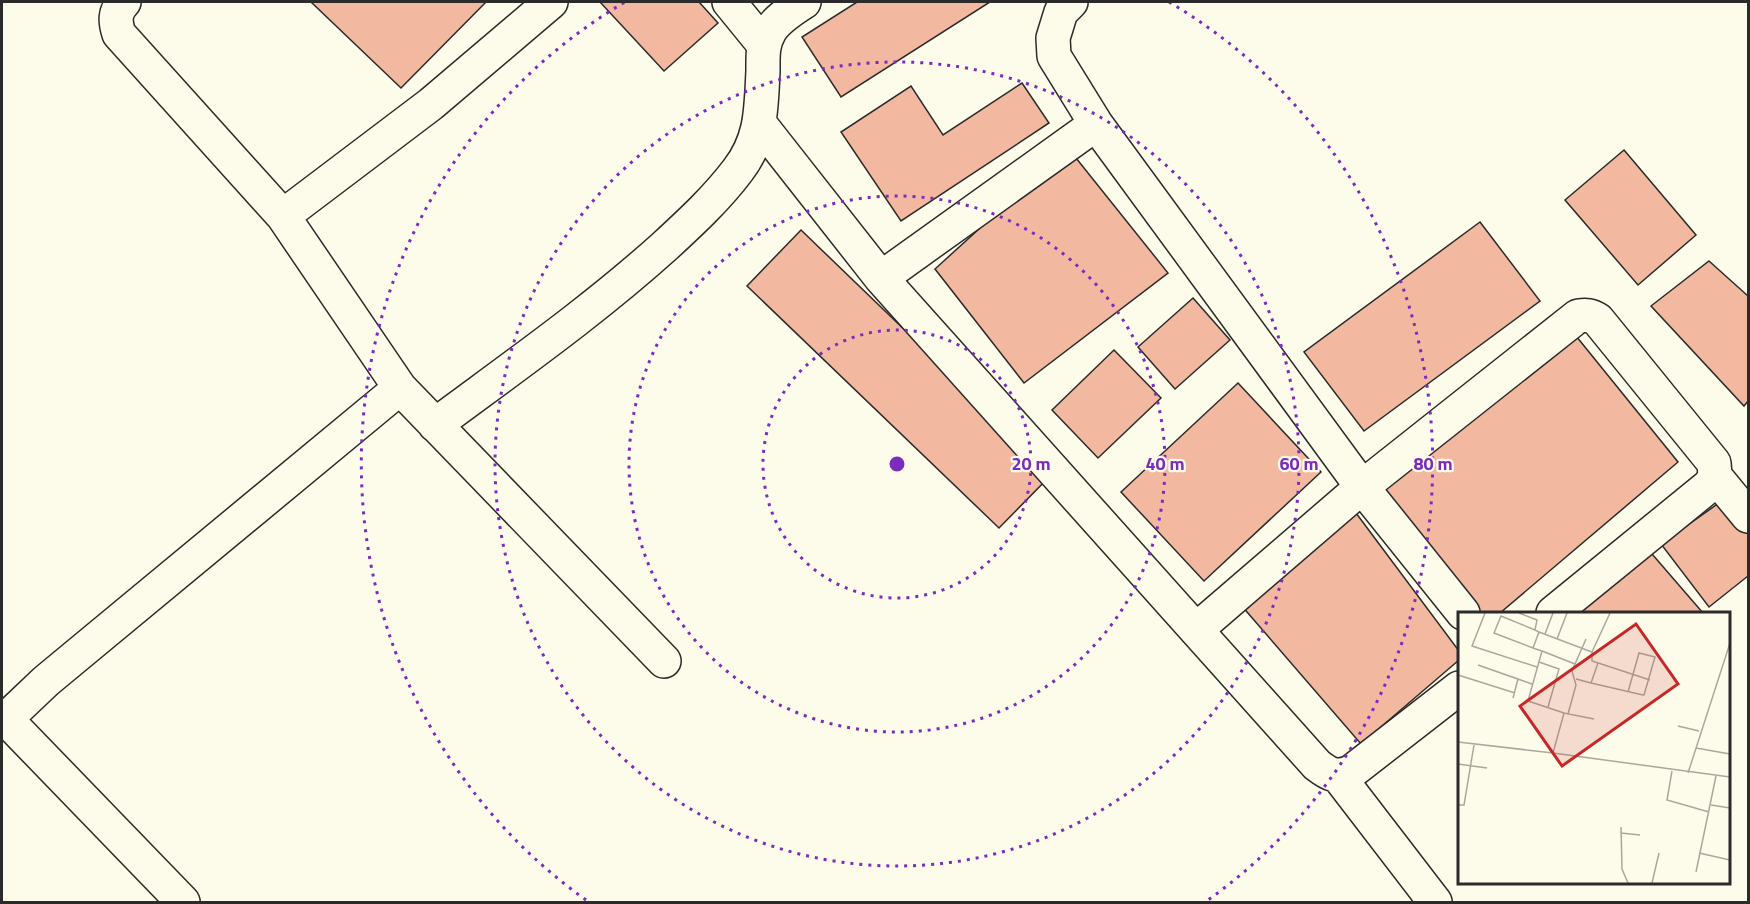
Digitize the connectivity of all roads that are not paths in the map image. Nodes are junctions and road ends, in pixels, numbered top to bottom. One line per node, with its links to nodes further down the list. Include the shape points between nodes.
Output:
1 (124, 2): 9 (street, via 115,23 119,34)
2 (551, 2): 9 (street, via 430,104)
3 (729, 2): 6 (street)
4 (804, 2): 6 (street, via 776,23)
5 (1071, 2): 8 (street, via 1061,12 1053,38 1054,56)
6 (764, 45): 7 (street)
7 (760, 124): 10 (street); 12 (street, via 740,169 696,218 624,284)
8 (1096, 124): 10 (street); 14 (street)
9 (283, 216): 11 (street)
10 (881, 278): 18 (street)
11 (400, 388): 12 (street); 21 (street)
12 (435, 425): 19 (street)
13 (1715, 476): 14 (street, via 1714,463 1598,320 1585,315 1578,316); 15 (street); 17 (street, via 1710,485)
14 (1362, 487): 16 (street); 18 (street)
15 (1749, 516)
16 (1462, 612)
17 (1554, 612)
18 (1196, 630): 22 (street, via 1317,765)
19 (664, 661)
20 (1458, 689): 22 (street, via 1351,772)
21 (4, 718): 23 (street)
22 (1339, 777): 24 (street)
23 (183, 903)
24 (1435, 903)

